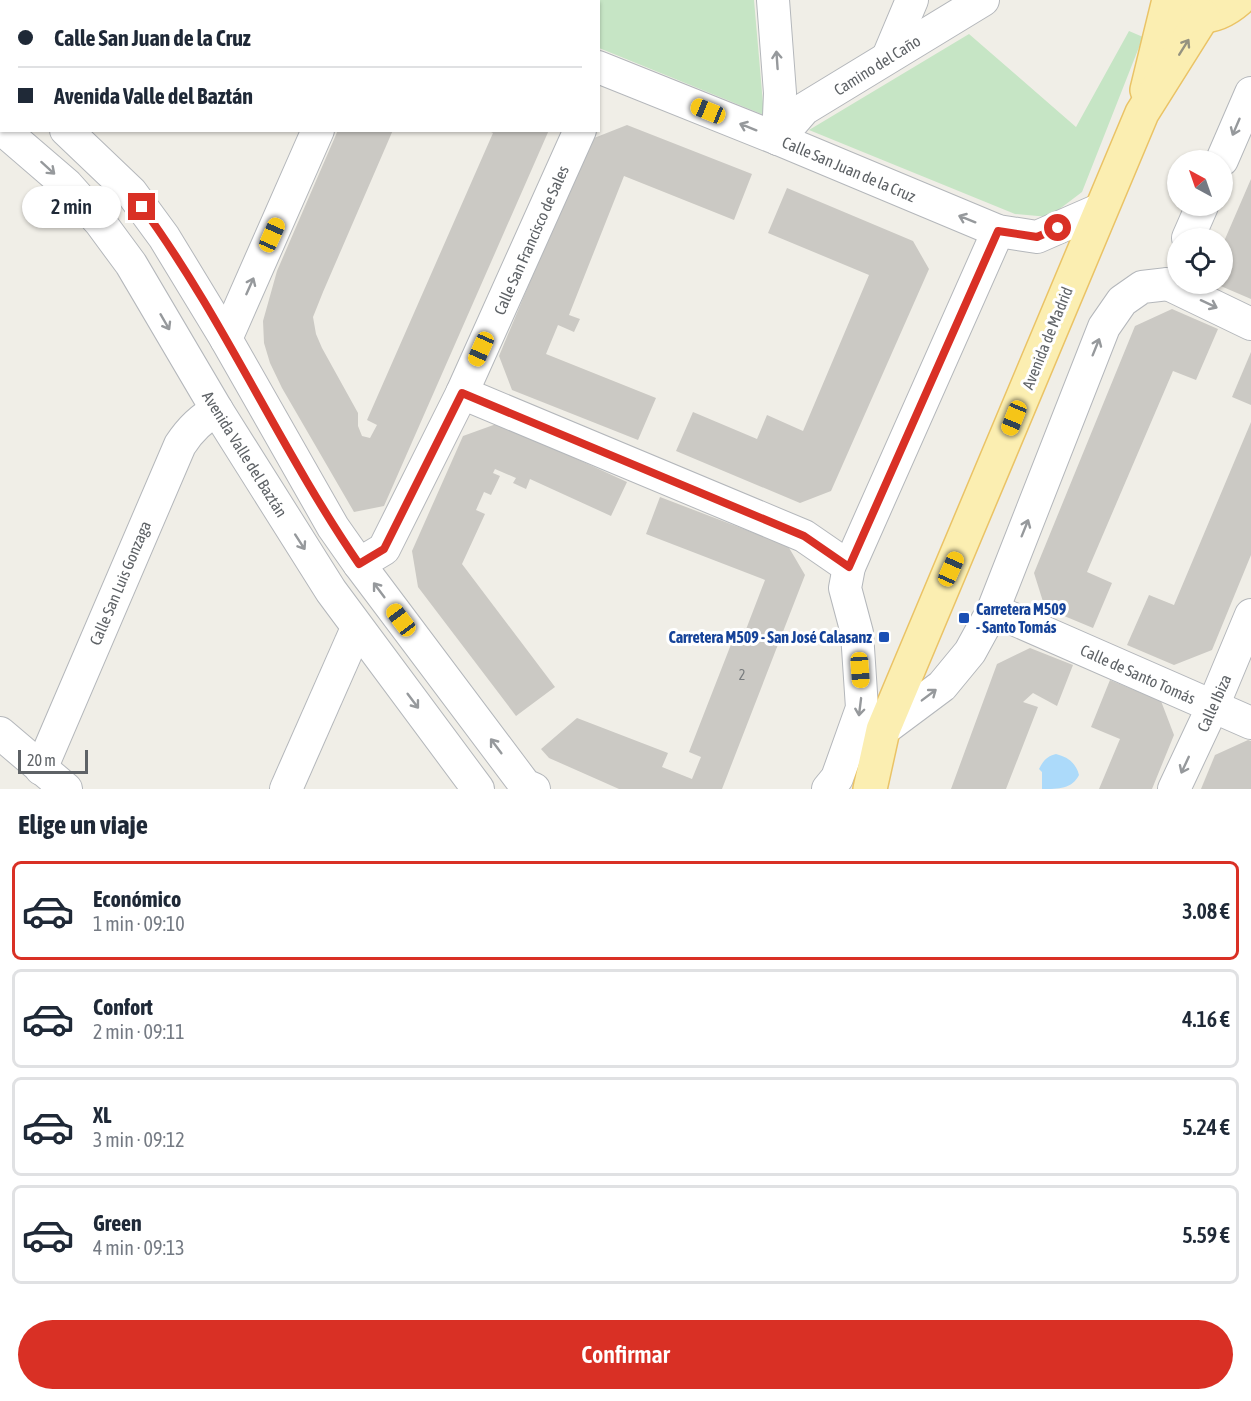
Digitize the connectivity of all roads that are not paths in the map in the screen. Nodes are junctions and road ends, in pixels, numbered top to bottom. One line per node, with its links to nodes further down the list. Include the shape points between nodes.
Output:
1 (773, 0): 14 (street, one-way to 1, via 780,93)
2 (912, 0): 6 (street)
3 (983, 0): 6 (street, Camino del Caño)
4 (1166, 2): 5 (main road, via 1185,13); 9 (main road, Avenida de Madrid)
5 (1230, 9): 9 (main road, Avenida de Madrid, one-way to 5)
6 (888, 57): 14 (street, Camino del Caño, via 804,109)
7 (601, 76): 14 (street, Calle San Juan de la Cruz, one-way to 7)
8 (1251, 93): 15 (street, one-way to 15)
9 (1142, 113): 16 (main road, Avenida de Madrid)
10 (5, 132): 23 (street, Avenida Valle del Baztán, one-way to 23, via 67,185 100,222 131,264)
11 (68, 132): 21 (street, via 131,192 164,237)
12 (317, 132): 21 (street, one-way to 12)
13 (579, 132): 22 (street, Calle San Francisco de Sales)
14 (778, 139): 17 (street, Calle San Juan de la Cruz, one-way to 14)
15 (1226, 150)
16 (1101, 209): 17 (street, Calle San Juan de la Cruz, via 1037,237); 31 (main road, Avenida de Madrid)
17 (998, 231): 25 (street)
18 (1167, 276): 26 (street, Avenida de Madrid, one-way to 18, via 1104,327 1122,301)
19 (1205, 294): 20 (street, one-way to 20)
20 (1251, 324)
21 (226, 339): 24 (street, via 333,527)
22 (462, 393): 24 (street, Calle San Francisco de Sales, via 384,549); 25 (street, via 804,536)
23 (217, 410): 28 (street, Avenida Valle del Baztán, one-way to 28); 33 (street, Calle San Luis Gonzaga, via 180,445)
24 (359, 564): 37 (street, one-way to 24, via 525,785)
25 (849, 567): 38 (street, one-way to 38, via 845,588 857,633 862,708 837,778)
26 (993, 610): 29 (street, Calle de Santo Tomás); 31 (street, Avenida de Madrid, one-way to 26, via 942,686 970,652)
27 (1251, 615): 29 (street, Calle Ibiza)
28 (357, 628): 35 (street); 36 (street, Avenida Valle del Baztán, one-way to 36)
29 (1213, 706): 30 (street, Calle de Santo Tomás); 41 (street, Calle Ibiza, one-way to 41)
30 (1251, 723)
31 (883, 730): 39 (main road, Avenida de Madrid); 40 (main road, Avenida de Madrid)
32 (0, 733): 33 (street)
33 (41, 769): 34 (street)
34 (66, 789)
35 (286, 789)
36 (478, 789)
37 (534, 789)
38 (828, 789)
39 (845, 789)
40 (870, 789)
41 (1174, 789)

